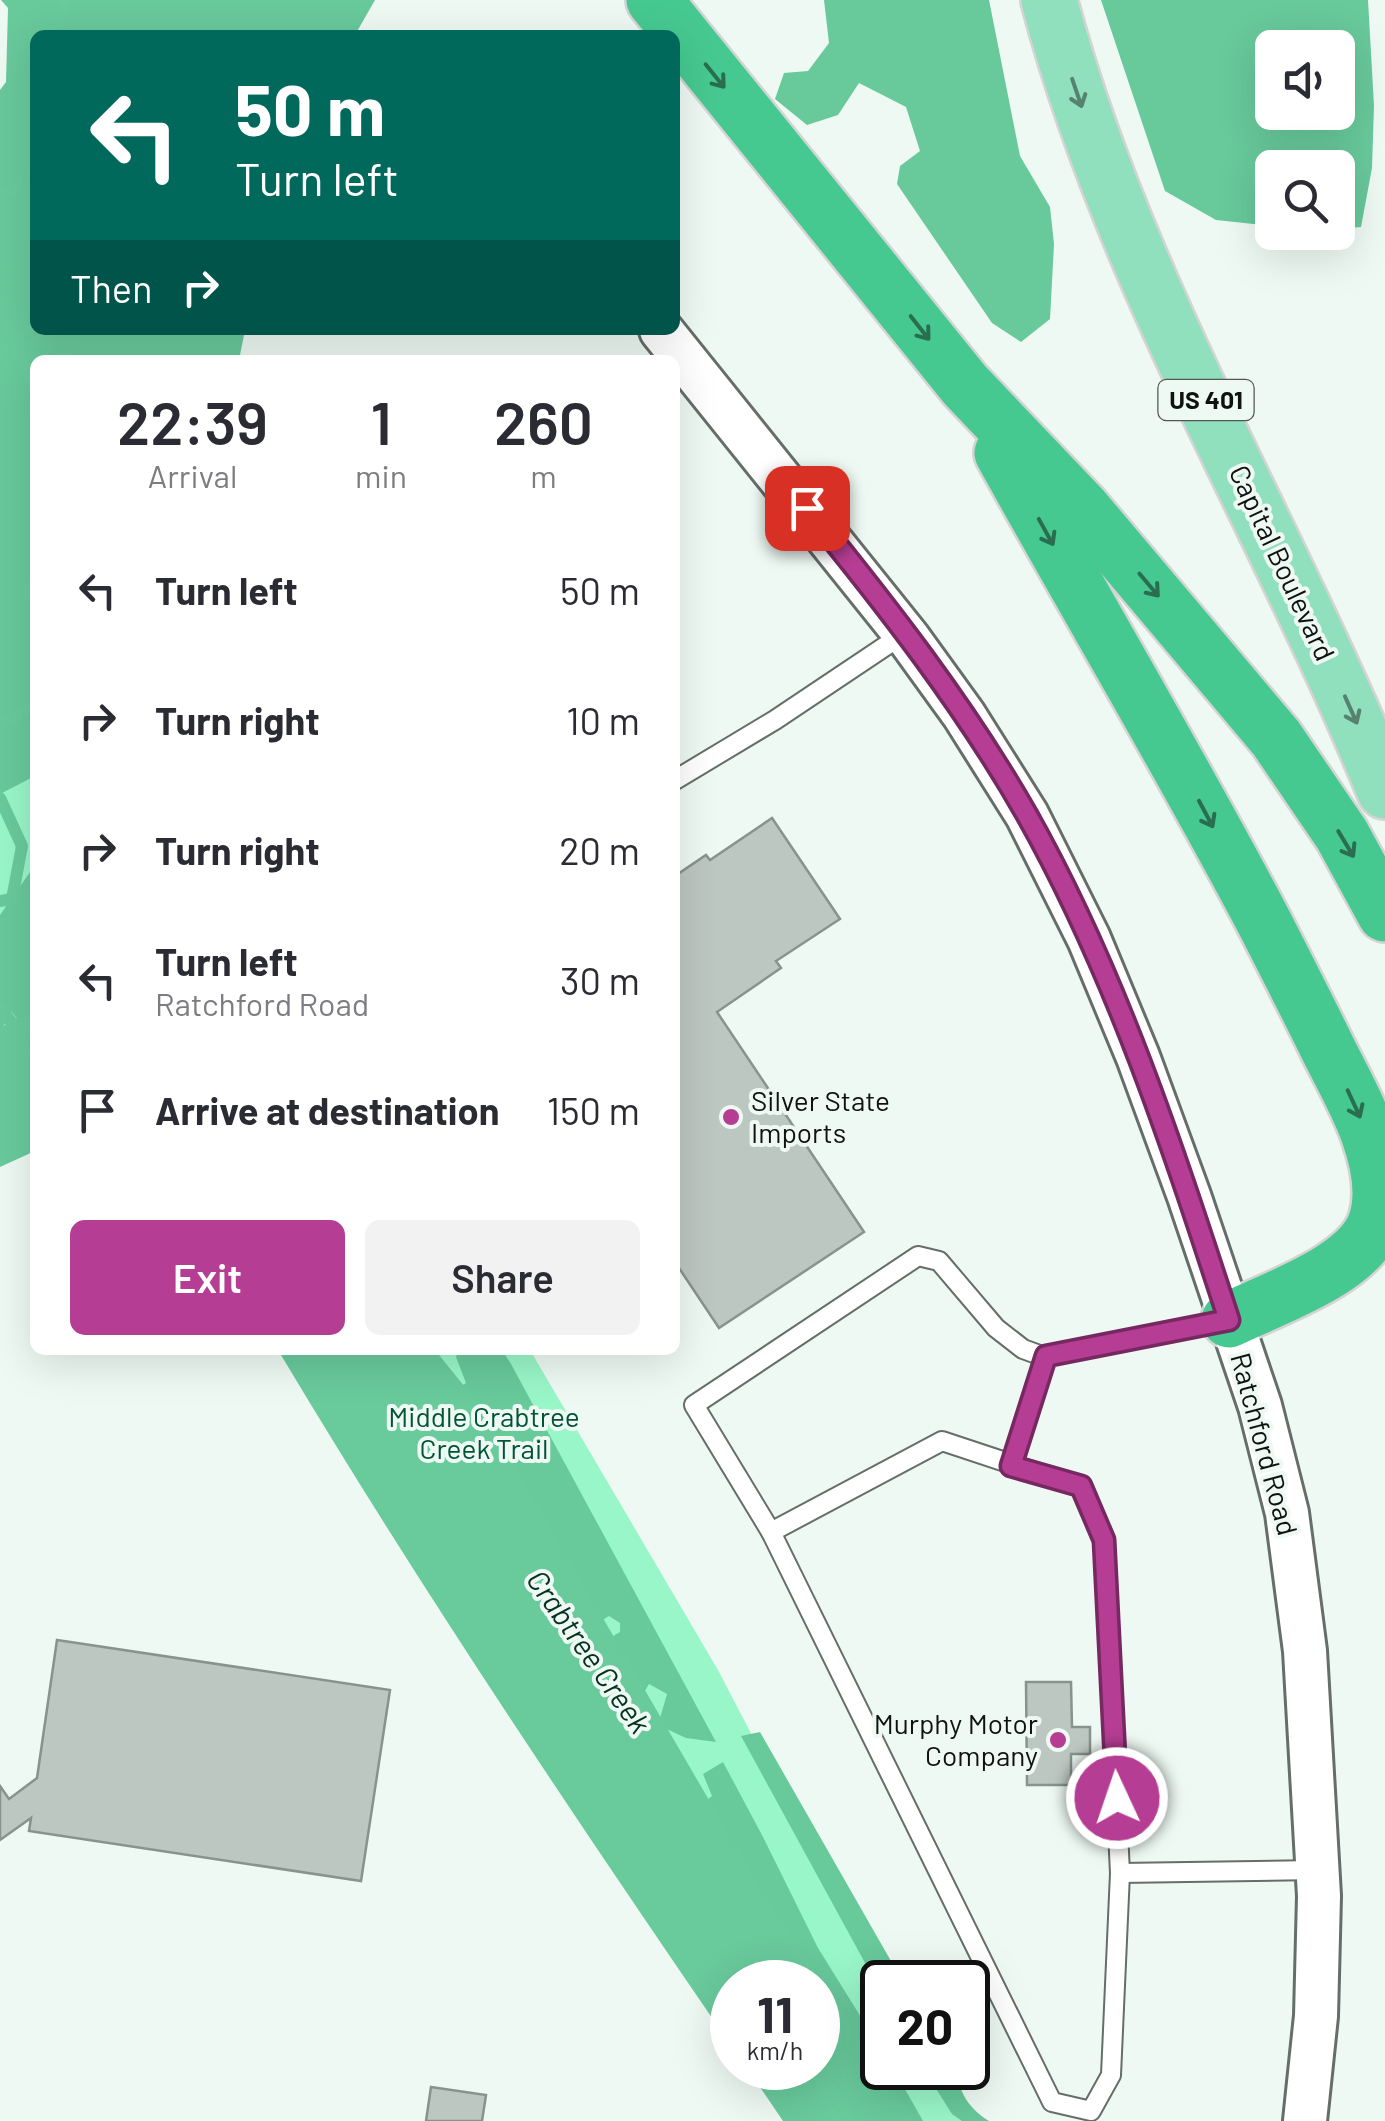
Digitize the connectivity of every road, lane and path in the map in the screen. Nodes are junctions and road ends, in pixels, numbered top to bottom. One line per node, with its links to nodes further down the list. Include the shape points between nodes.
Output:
1 (654, 0): 3 (highway, one-way to 3)
2 (1048, 0): 9 (main road, Capital Boulevard / US 401, one-way to 9, via 1127,230)
3 (678, 30)
4 (680, 32): 6 (highway, one-way to 6)
5 (665, 335): 7 (street, Ratchford Road)
6 (964, 385): 10 (highway, one-way to 10, via 1094,522 1276,738 1342,835); 11 (highway, one-way to 11, via 1234,865 1368,1133 1381,1197 1370,1236 1334,1268)
7 (905, 634): 8 (lane); 11 (street, Ratchford Road, via 1027,815 1089,938 1189,1196)
8 (680, 777)
9 (1385, 790)
10 (1385, 914)
11 (1229, 1320): 12 (lane); 15 (street, Ratchford Road, via 1260,1406 1287,1514 1305,1652)
12 (1046, 1356): 13 (lane); 14 (lane, via 1022,1349 996,1328 940,1261 918,1256 694,1405)
13 (1011, 1466): 14 (lane, via 942,1441); 16 (lane, via 1081,1486 1104,1540)
14 (772, 1532): 16 (lane, via 1052,2102 1091,2111 1112,2075)
15 (1318, 1870): 16 (lane); 17 (street, Ratchford Road)
16 (1120, 1873)
17 (1306, 2121)

